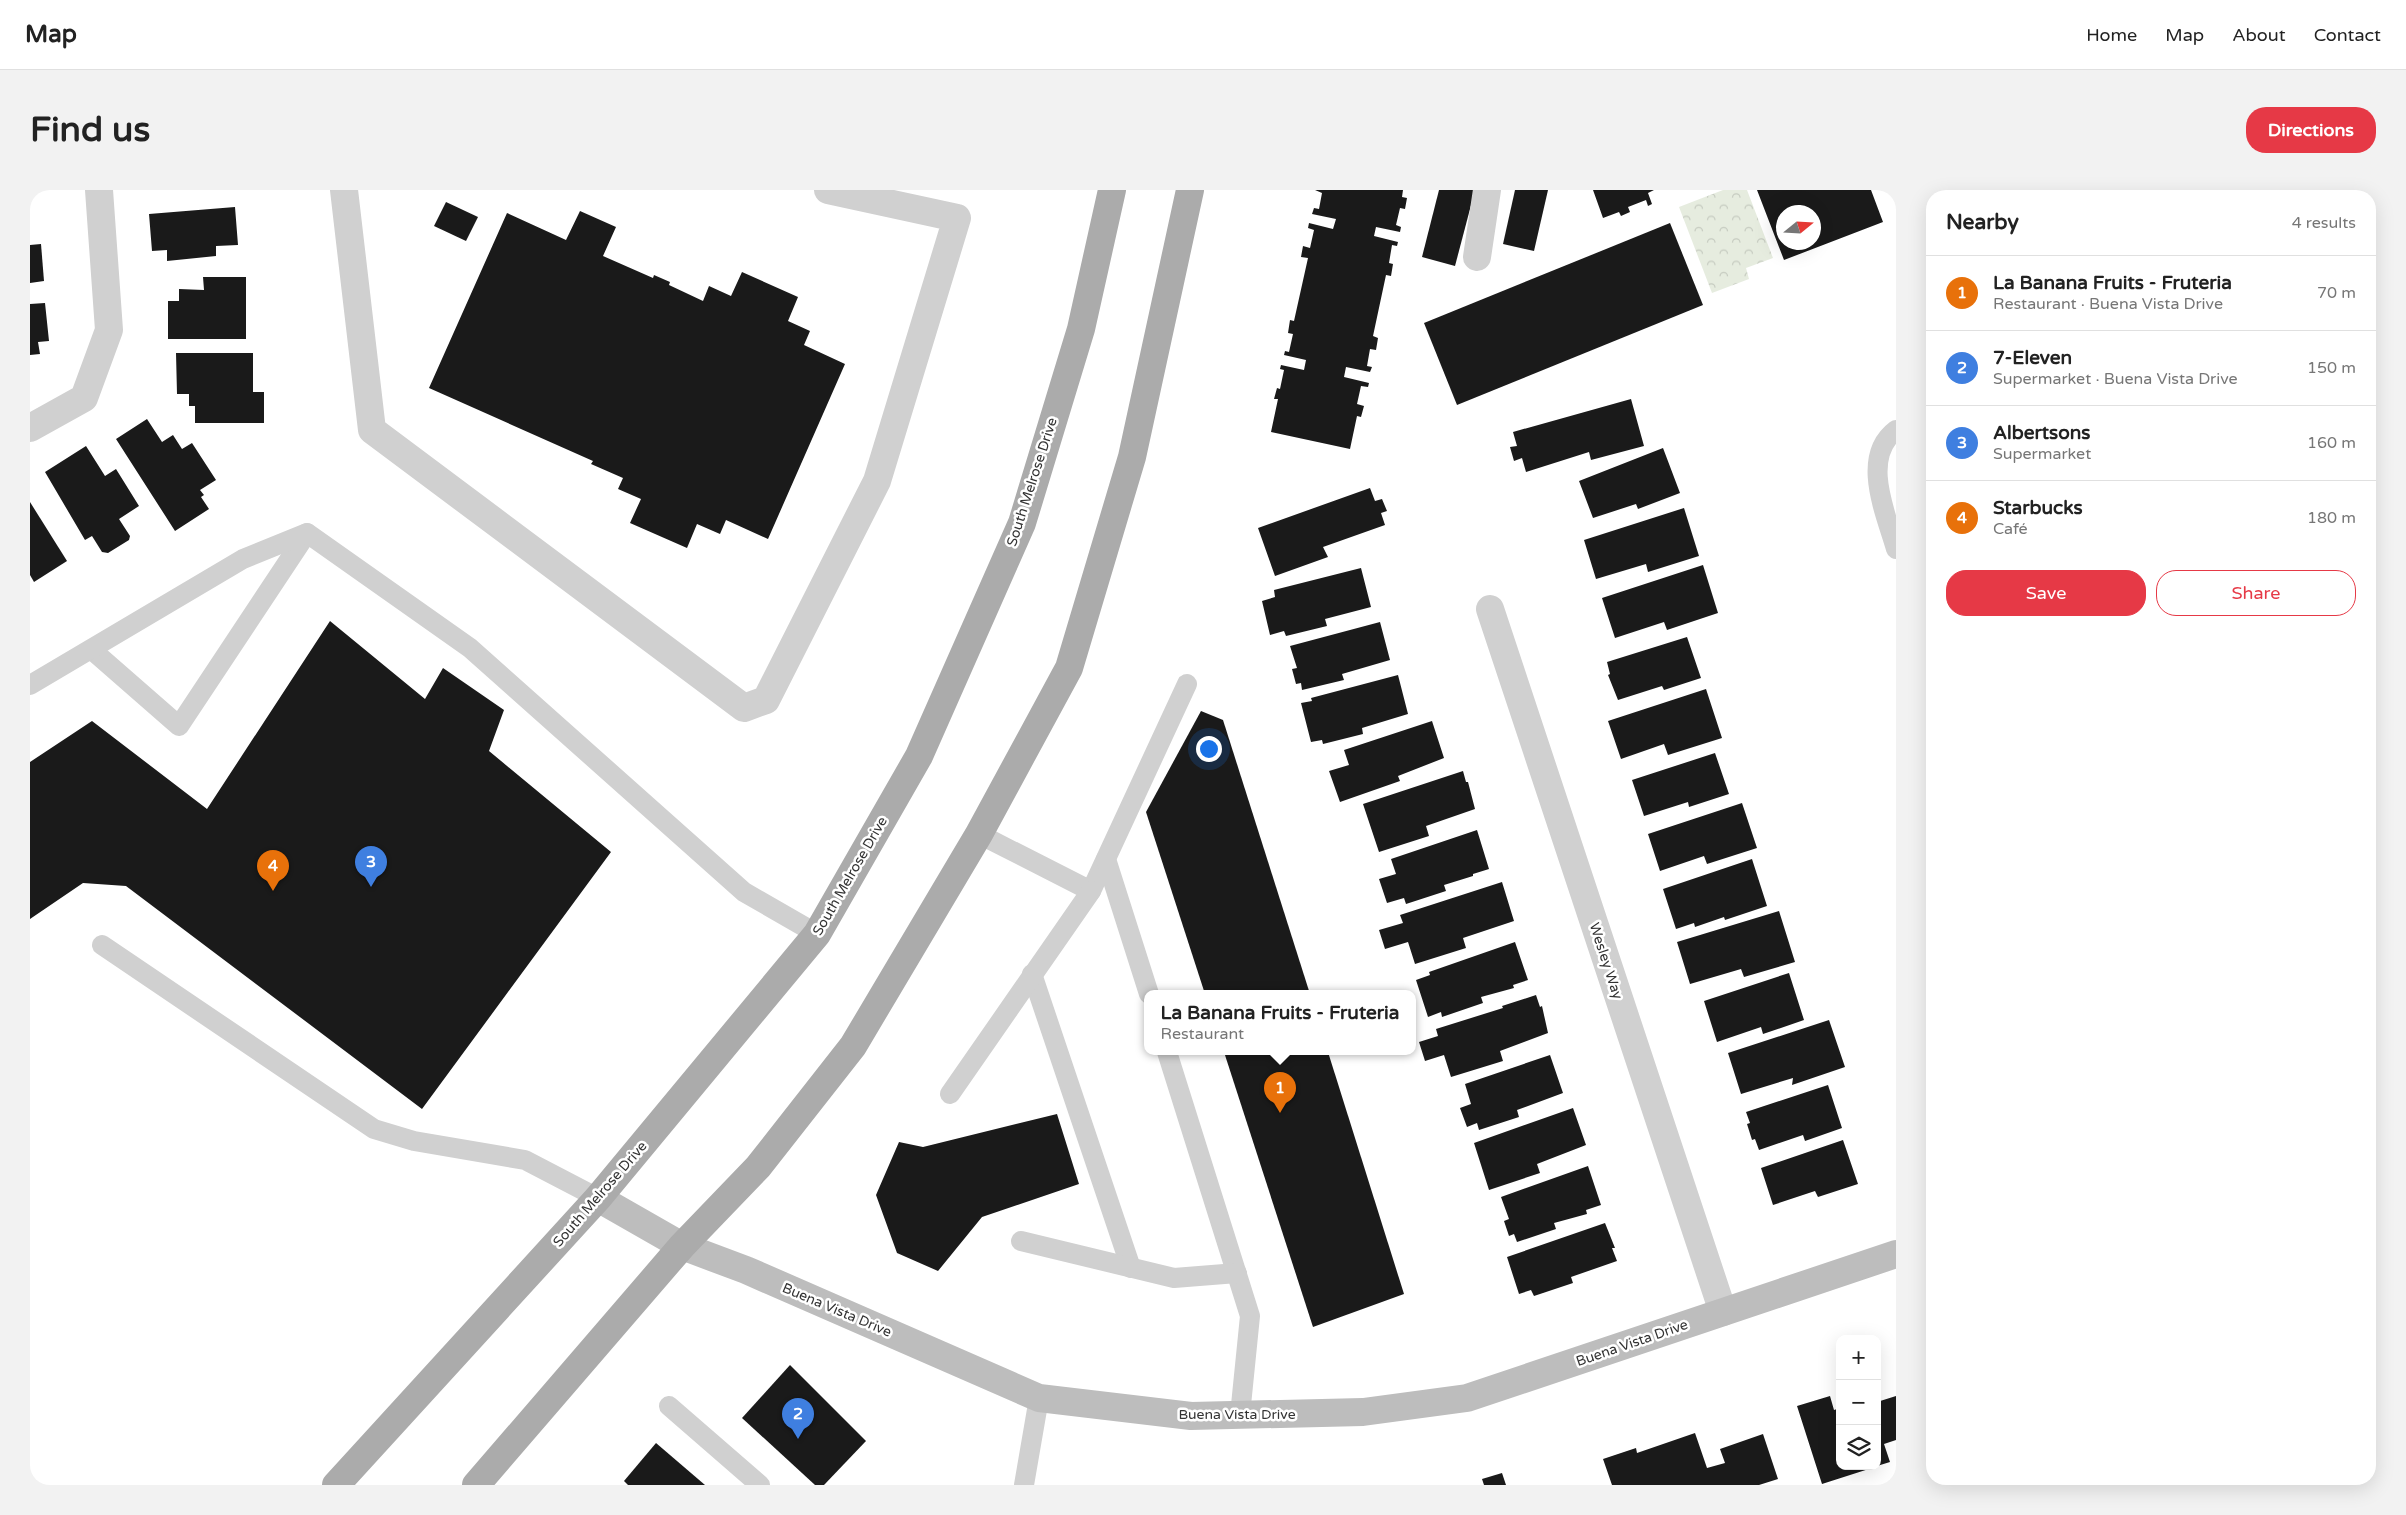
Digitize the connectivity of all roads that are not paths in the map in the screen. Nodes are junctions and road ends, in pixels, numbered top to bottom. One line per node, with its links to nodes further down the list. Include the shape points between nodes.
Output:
1 (99, 190): 8 (street, via 109,330 84,398)
2 (344, 190): 3 (street, via 372,430 744,708 766,700 877,481 957,218)
3 (828, 190)
4 (1112, 190): 19 (main road, South Melrose Drive, via 1081,329 1022,523 919,756)
5 (1190, 190): 16 (main road, via 1132,457 1069,668)
6 (1487, 190): 7 (street)
7 (1476, 257)
8 (30, 428)
9 (1896, 430): 11 (lane, via 1888,436 1877,466 1879,488)
10 (307, 533): 13 (lane, via 243,559); 13 (lane, via 179,726); 19 (lane, via 470,648 744,892)
11 (1896, 549)
12 (1490, 610): 31 (street, Wesley Way)
13 (92, 650): 15 (lane)
14 (1187, 684): 17 (lane)
15 (30, 686)
16 (979, 834): 18 (lane); 27 (main road, via 853,1046 758,1167)
17 (1106, 858): 18 (lane); 22 (lane)
18 (1091, 891): 21 (lane)
19 (817, 934): 25 (main road, South Melrose Drive)
20 (102, 944): 25 (lane, via 374,1129 414,1141 524,1160)
21 (1032, 974): 24 (lane); 29 (lane)
22 (1148, 990)
23 (1168, 1055): 30 (lane)
24 (950, 1094)
25 (598, 1198): 27 (street, Buena Vista Drive); 35 (main road, South Melrose Drive)
26 (1021, 1241): 29 (lane)
27 (682, 1246): 32 (street, Buena Vista Drive, via 755,1274); 36 (main road)
28 (1896, 1254): 31 (street, Buena Vista Drive)
29 (1131, 1268): 30 (lane, via 1174,1278)
30 (1237, 1273): 34 (lane, via 1250,1316)
31 (1723, 1312): 34 (street, Buena Vista Drive, via 1467,1398 1363,1412)
32 (1039, 1398): 34 (street, Buena Vista Drive, via 1191,1416); 38 (lane)
33 (669, 1406): 37 (lane)
34 (1240, 1415)
35 (336, 1485)
36 (476, 1485)
37 (760, 1485)
38 (1024, 1485)

